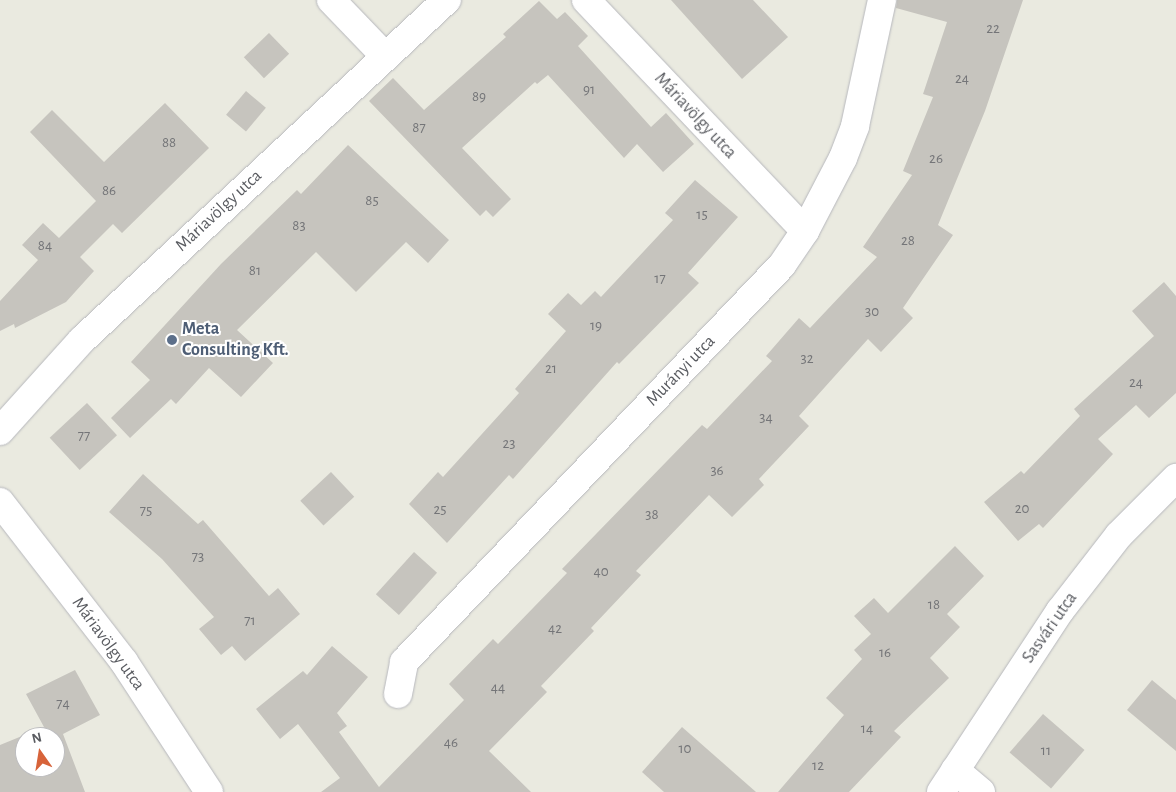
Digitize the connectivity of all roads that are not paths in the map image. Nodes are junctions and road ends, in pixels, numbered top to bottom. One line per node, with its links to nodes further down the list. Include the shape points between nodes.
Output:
1 (331, 0): 5 (street)
2 (447, 0): 5 (street, Máriavölgy utca)
3 (586, 0): 6 (street, Máriavölgy utca)
4 (882, 0): 6 (street, Murányi utca, via 855,126 830,186)
5 (384, 55): 7 (street, Máriavölgy utca, via 82,340)
6 (805, 231): 10 (street, Murányi utca, via 782,265 404,662)
7 (0, 431)
8 (1176, 478): 11 (street, Sasvári utca, via 1119,535 1060,612)
9 (0, 502): 12 (street, Máriavölgy utca, via 124,662)
10 (398, 694)
11 (948, 781): 13 (street)
12 (209, 792)
13 (980, 792)

